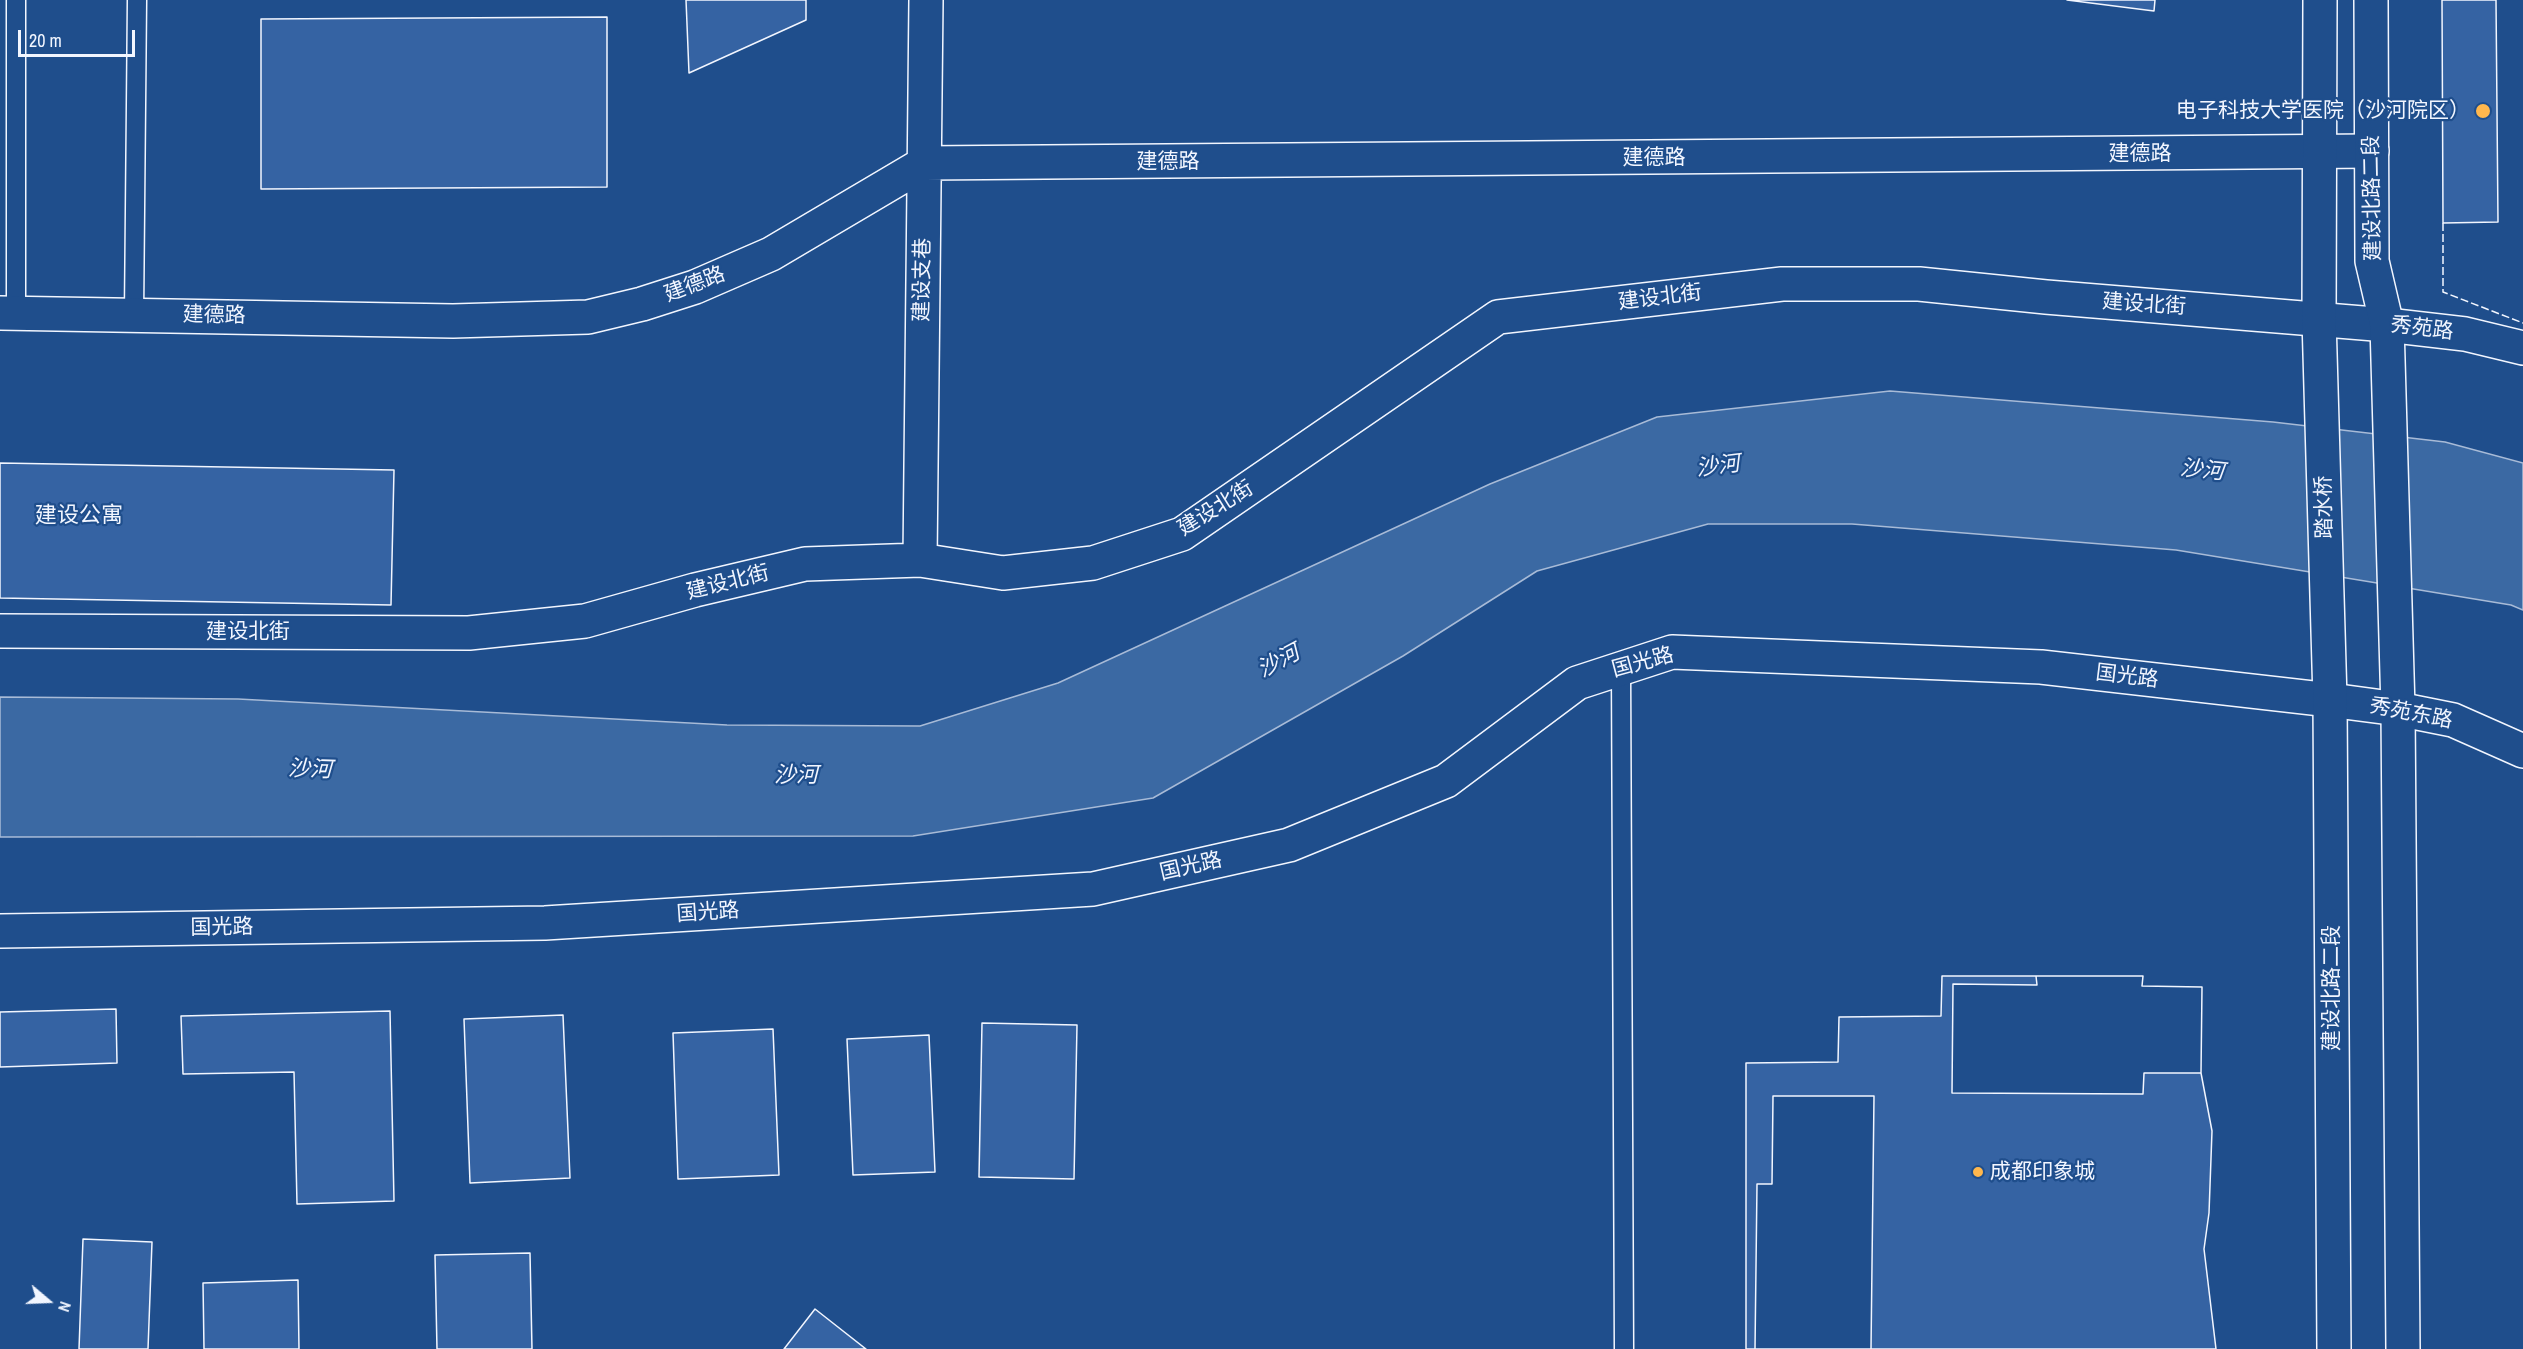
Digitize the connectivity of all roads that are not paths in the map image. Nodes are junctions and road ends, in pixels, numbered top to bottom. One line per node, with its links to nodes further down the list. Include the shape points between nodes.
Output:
1 (16, 0): 9 (lane)
2 (137, 0): 10 (lane)
3 (926, 0): 8 (street, 建设支巷)
4 (2320, 0): 7 (street)
5 (2371, 0): 6 (street, 建设北路二段)
6 (2372, 151): 7 (street, 建德路); 12 (street, 建设北路二段, via 2372,261)
7 (2320, 153): 8 (street, 建德路); 11 (street)
8 (925, 163): 10 (street, 建德路, via 771,254 695,287 588,317 453,321); 14 (street, 建设支巷)
9 (8, 313): 10 (street, 建德路)
10 (134, 315)
11 (2319, 319): 12 (street, 秀苑路); 14 (street, 建设北街, via 1918,284 1782,284 1498,317 1182,534 1093,563 1003,573); 15 (street, 踏水桥)
12 (2387, 325): 13 (street, 秀苑路, via 2465,334); 19 (street, 建设北路二段)
13 (2523, 348)
14 (920, 560): 16 (street, 建设北街, via 806,564 585,621 469,633)
15 (2328, 627): 18 (street, 建设北路二段)
16 (0, 631)
17 (1620, 668): 18 (street, 国光路, via 1672,651 2041,667); 21 (street, 国光路, via 1576,682 1446,781 1289,845 1092,889 545,923); 22 (lane)
18 (2330, 700): 19 (street, 秀苑东路); 23 (street, 建设北路二段)
19 (2398, 709): 20 (street, 秀苑东路, via 2453,720); 24 (street)
20 (2523, 751)
21 (0, 931)
22 (1624, 1349)
23 (2334, 1349)
24 (2403, 1349)

